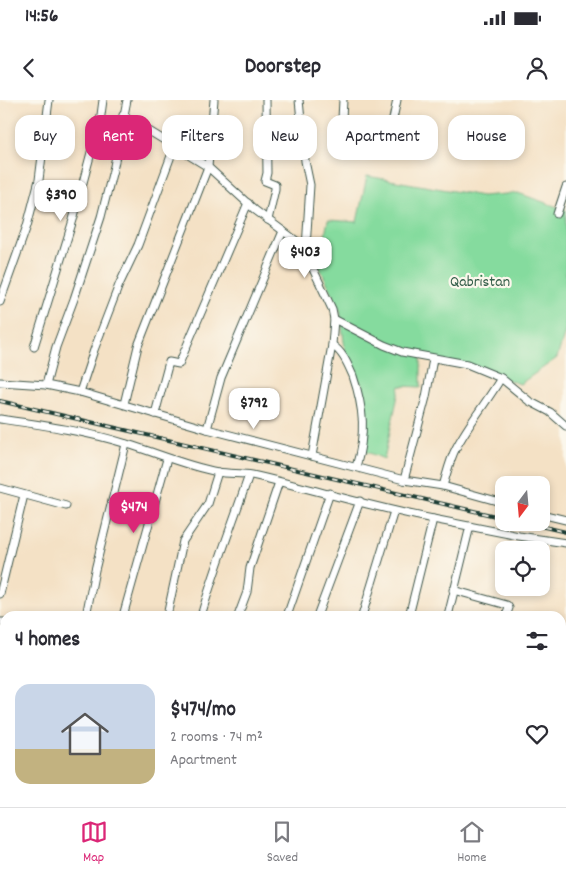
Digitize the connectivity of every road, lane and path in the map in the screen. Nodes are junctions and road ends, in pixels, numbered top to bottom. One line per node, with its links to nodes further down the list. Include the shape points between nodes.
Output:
1 (49, 100): 22 (street, via 39,180 27,226)
2 (104, 100): 25 (street, via 73,220)
3 (128, 100): 9 (street)
4 (214, 100): 15 (street)
5 (266, 100): 19 (street, via 264,179 275,185)
6 (299, 100): 21 (street, via 310,185)
7 (343, 100): 10 (street)
8 (397, 100): 11 (street)
9 (123, 115)
10 (342, 115)
11 (394, 115)
12 (115, 160): 29 (street, via 101,216)
13 (169, 160): 30 (street)
14 (198, 160): 15 (street)
15 (208, 167): 17 (street); 31 (street, via 138,346)
16 (566, 187): 18 (street)
17 (248, 204): 19 (street); 32 (street, via 179,364 169,362)
18 (557, 214)
19 (268, 220): 20 (street)
20 (283, 231): 21 (street); 35 (street, via 221,378)
21 (306, 248): 23 (street)
22 (0, 302)
23 (334, 319): 24 (street); 26 (street, via 384,346)
24 (332, 345): 37 (street); 39 (street, via 339,349 349,367 360,397 362,447)
25 (34, 347)
26 (432, 358): 27 (street, via 467,364); 42 (street, via 426,396)
27 (501, 378): 34 (street); 44 (street, via 455,450)
28 (0, 382): 29 (street)
29 (46, 386): 30 (street)
30 (80, 392): 31 (street)
31 (124, 404): 32 (street)
32 (155, 414): 35 (street)
33 (0, 419): 36 (street)
34 (566, 426)
35 (207, 429): 37 (street)
36 (126, 444): 38 (street); 60 (street)
37 (312, 456): 39 (street)
38 (167, 459): 40 (street); 61 (street)
39 (356, 467): 42 (street)
40 (218, 472): 41 (street); 62 (street, via 208,504 183,541)
41 (249, 475): 43 (street); 63 (street)
42 (404, 480): 44 (street)
43 (279, 482): 46 (street); 64 (street, via 250,568 247,592)
44 (443, 486): 48 (street)
45 (0, 488): 47 (street)
46 (330, 493): 49 (street); 65 (street)
47 (24, 495): 50 (street); 57 (street)
48 (495, 500)
49 (360, 501): 51 (street); 66 (street)
50 (66, 506)
51 (394, 511): 53 (street); 67 (street)
52 (550, 516): 54 (street)
53 (433, 519): 55 (street); 68 (street)
54 (566, 520)
55 (470, 526): 56 (street); 58 (street)
56 (566, 543)
57 (1, 584): 59 (street)
58 (453, 590): 69 (street); 70 (street, via 507,606)
59 (0, 594)
60 (87, 611)
61 (125, 611)
62 (168, 611)
63 (202, 611)
64 (240, 611)
65 (289, 611)
66 (320, 611)
67 (364, 611)
68 (410, 611)
69 (449, 611)
70 (508, 611)

